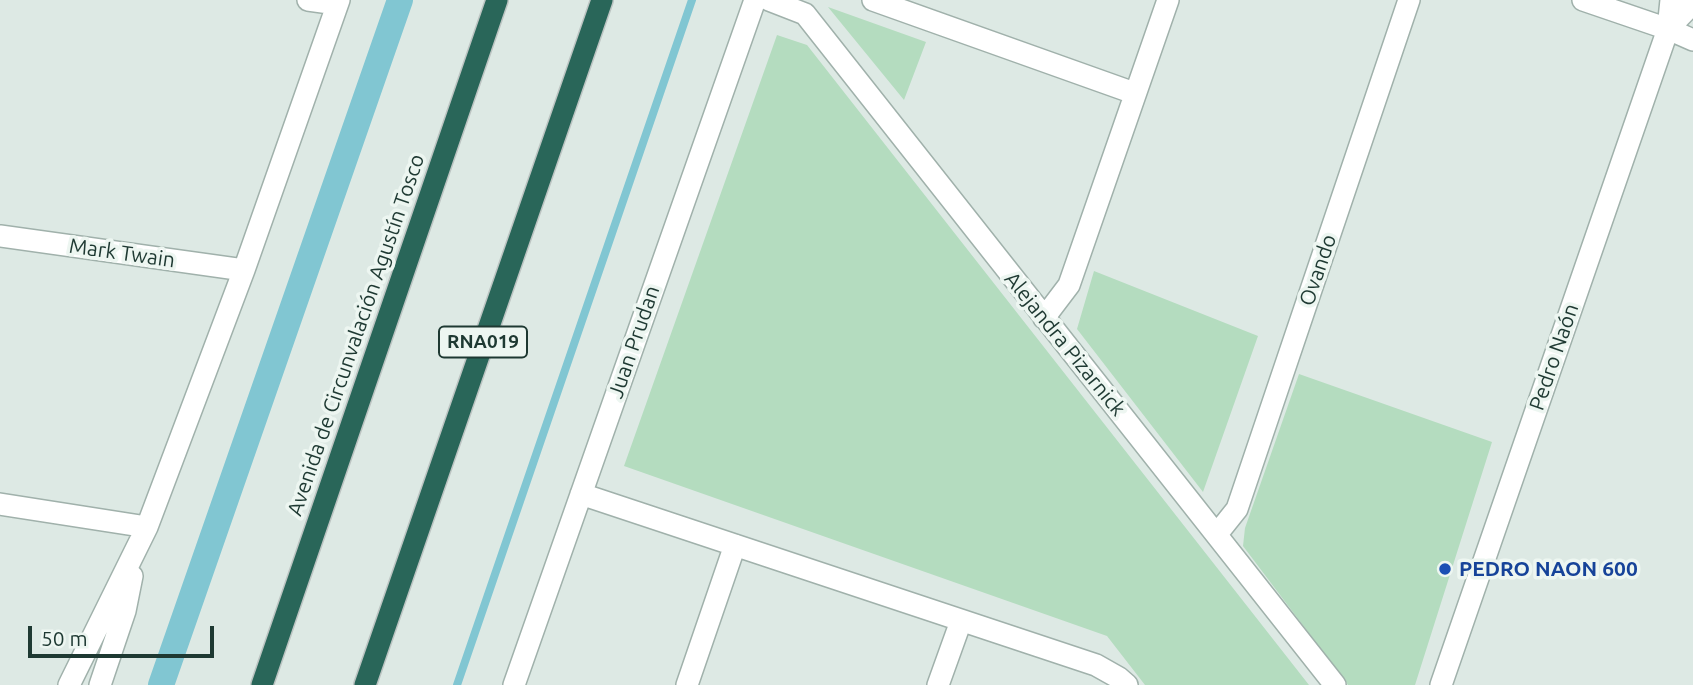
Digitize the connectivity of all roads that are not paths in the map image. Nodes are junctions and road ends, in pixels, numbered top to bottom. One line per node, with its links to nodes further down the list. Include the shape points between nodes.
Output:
1 (308, 0): 11 (street)
2 (497, 0): 29 (highway, Avenida de Circunvalación Agustín Tosco)
3 (602, 0): 30 (highway, RNA019)
4 (755, 0): 20 (street, Juan Prudan)
5 (769, 0): 13 (street)
6 (873, 0): 16 (street)
7 (1168, 0): 16 (street)
8 (1409, 0): 23 (street, Ovando, via 1237,509)
9 (1583, 0): 14 (street)
10 (1671, 0): 14 (street, Pedro Naón)
11 (338, 2): 18 (street)
12 (1693, 3): 14 (street, Pedro Naón)
13 (808, 7): 19 (street, Alejandra Pizarnick)
14 (1668, 29): 15 (street); 36 (street, Pedro Naón)
15 (1693, 40)
16 (1134, 93): 19 (street, via 1069,285)
17 (0, 236): 18 (street, Mark Twain)
18 (244, 270): 22 (street)
19 (1044, 318): 23 (street, Alejandra Pizarnick)
20 (581, 494): 24 (street); 31 (street, Juan Prudan)
21 (0, 504): 22 (street)
22 (147, 527): 25 (street)
23 (1217, 534): 35 (street, Alejandra Pizarnick)
24 (734, 545): 26 (street); 32 (street)
25 (137, 547): 27 (street); 28 (street, via 125,611)
26 (961, 621): 33 (street); 34 (street, via 1096,665)
27 (69, 685)
28 (100, 685)
29 (262, 685)
30 (365, 685)
31 (514, 685)
32 (687, 685)
33 (938, 685)
34 (1127, 685)
35 (1335, 685)
36 (1441, 685)

